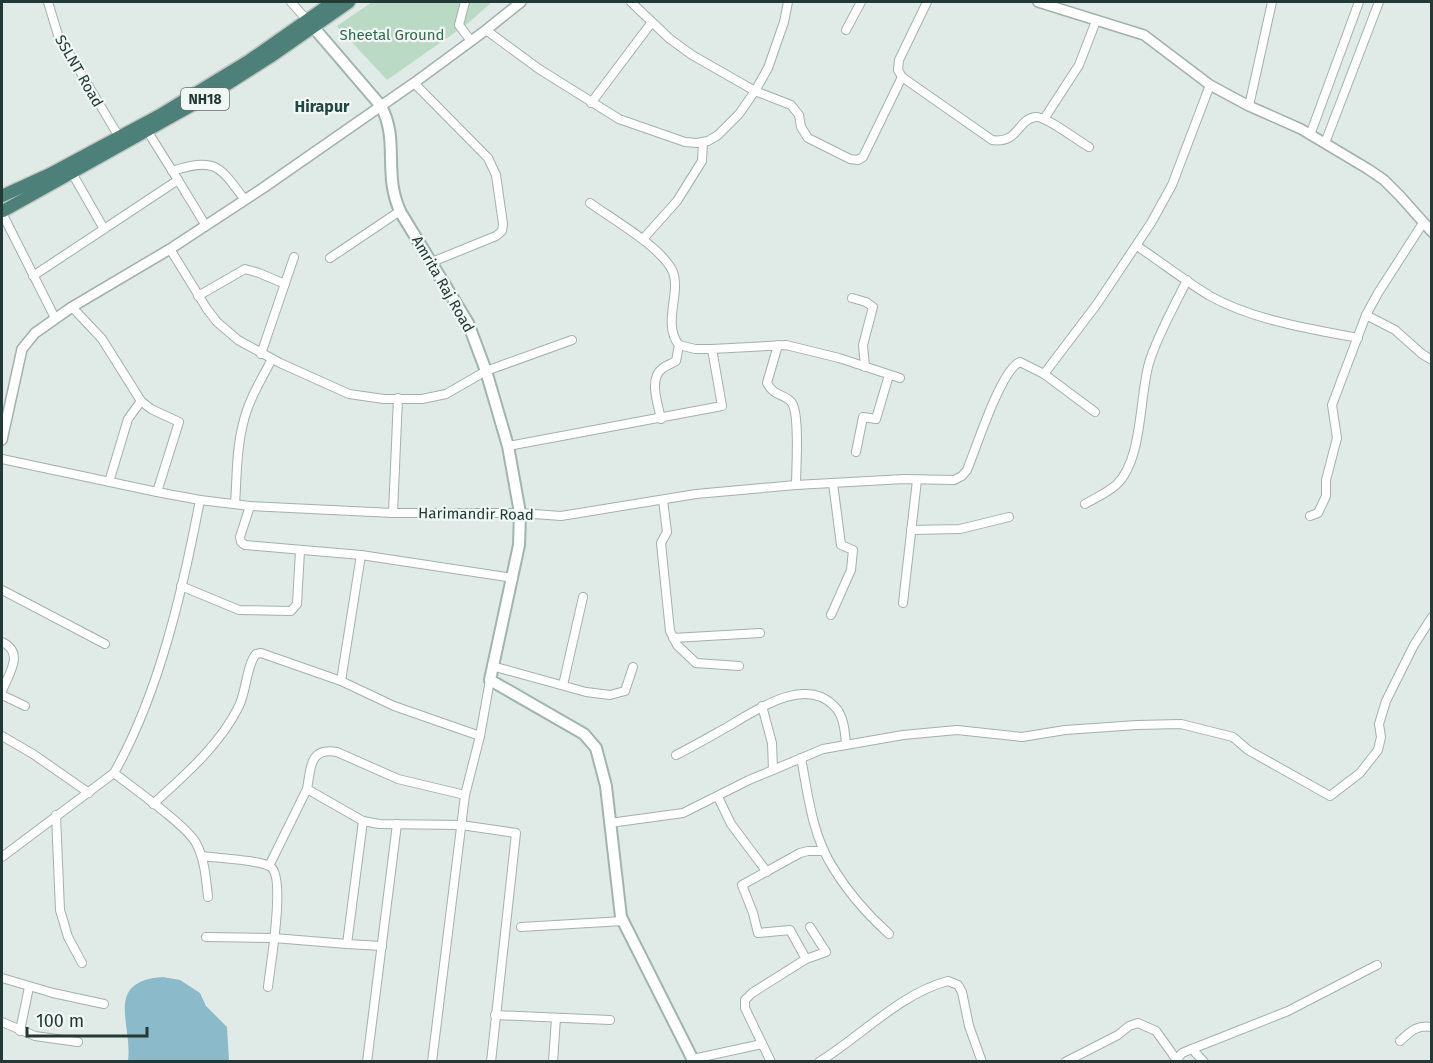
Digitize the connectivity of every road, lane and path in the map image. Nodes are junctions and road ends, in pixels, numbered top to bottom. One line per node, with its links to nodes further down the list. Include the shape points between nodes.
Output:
1 (48, 2): 31 (street, SSLNT Road, via 58,35)
2 (291, 2): 17 (street)
3 (333, 2): 17 (highway, NH18)
4 (349, 2): 17 (highway, NH18)
5 (465, 2): 20 (street, via 459,25)
6 (521, 2): 18 (street)
7 (631, 2): 16 (street)
8 (788, 2): 24 (street, via 768,68)
9 (861, 2): 19 (street)
10 (927, 2): 21 (street, via 899,60)
11 (1038, 2): 15 (street)
12 (1272, 2): 27 (street)
13 (1359, 2): 30 (street)
14 (1379, 2): 33 (street)
15 (1096, 21): 23 (street, via 1144,35); 28 (street, via 1079,65)
16 (652, 22): 24 (street, via 692,56); 25 (street)
17 (310, 23): 26 (main road, Amrita Raj Road); 29 (highway, NH18, via 242,76); 31 (highway, NH18)
18 (486, 30): 20 (street); 25 (street)
19 (846, 30)
20 (471, 41): 22 (street)
21 (902, 77): 24 (street, via 858,160 808,138 796,109); 28 (street, via 992,140 1009,139 1028,121 1035,117)
22 (414, 83): 26 (street); 51 (street, via 488,158 496,175 503,224 496,236)
23 (1210, 85): 27 (street); 47 (street, via 1172,185)
24 (755, 91): 32 (street, via 718,135)
25 (591, 103): 32 (street, via 628,124 685,142)
26 (381, 106): 38 (street); 41 (main road, Amrita Raj Road, via 389,124 390,179)
27 (1249, 106): 30 (street)
28 (1044, 119): 34 (street)
29 (147, 132): 31 (highway, NH18); 35 (street)
30 (1310, 135): 33 (street)
31 (122, 141): 36 (highway, NH18); 40 (highway, NH18, via 50,174)
32 (703, 142): 46 (street, via 702,161 696,171 677,201)
33 (1324, 143): 42 (street, via 1384,180)
34 (1089, 147)
35 (172, 171): 37 (street); 38 (street, via 212,165 222,170)
36 (72, 173): 40 (highway, NH18); 44 (street)
37 (178, 180): 43 (street); 44 (street)
38 (245, 200): 43 (street)
39 (590, 203): 46 (street)
40 (2, 206): 52 (street)
41 (399, 211): 50 (street); 51 (main road, Amrita Raj Road)
42 (1424, 223): 45 (street); 58 (street)
43 (206, 226): 48 (street)
44 (104, 229): 52 (street)
45 (1431, 232)
46 (643, 239): 62 (street, via 673,272 672,327)
47 (1137, 246): 53 (street); 70 (street)
48 (170, 249): 55 (street); 57 (street)
49 (294, 257): 54 (street)
50 (330, 258)
51 (432, 262): 69 (main road, Amrita Raj Road, via 468,323)
52 (33, 276): 59 (street)
53 (1187, 280): 60 (street, via 1211,296 1249,312); 89 (street, via 1158,337 1150,363 1131,463 1117,484)
54 (285, 284): 55 (street, via 245,270); 65 (street)
55 (198, 296): 65 (street, via 222,327)
56 (852, 298): 68 (street, via 873,307 862,345)
57 (72, 307): 59 (street); 74 (street, via 102,339)
58 (1366, 315): 60 (street); 67 (street, via 1395,330)
59 (55, 318): 77 (street, via 22,349)
60 (1358, 338): 93 (street, via 1332,405 1337,438 1326,496 1318,513)
61 (572, 340): 69 (street)
62 (679, 345): 64 (street); 76 (street, via 675,361 657,375)
63 (778, 345): 64 (street); 68 (street); 84 (street, via 767,383 770,390 790,399 795,407)
64 (712, 349): 76 (street, via 722,406)
65 (261, 354): 66 (street)
66 (272, 359): 73 (street, via 350,394); 88 (street, via 242,425)
67 (1431, 360)
68 (865, 367): 71 (street)
69 (486, 371): 73 (street, via 446,394); 78 (main road, Amrita Raj Road)
70 (1044, 374): 75 (street); 81 (street, Harimandir Road, via 1024,362 1016,363 989,412 968,470 954,480)
71 (889, 375): 72 (street); 79 (street, via 876,419 863,417)
72 (900, 378)
73 (398, 398): 91 (street)
74 (141, 401): 82 (street, via 128,419); 85 (street, via 179,422)
75 (1095, 412)
76 (661, 419): 78 (street)
77 (2, 440)
78 (508, 446): 92 (main road, Amrita Raj Road)
79 (856, 452)
80 (2, 459): 82 (street, Harimandir Road)
81 (917, 480): 83 (street, Harimandir Road); 95 (street)
82 (109, 482): 85 (street, Harimandir Road)
83 (833, 483): 84 (street, Harimandir Road); 103 (street, via 842,545 854,550 851,570)
84 (796, 485): 87 (street, Harimandir Road)
85 (157, 492): 86 (street, Harimandir Road)
86 (200, 500): 88 (street, Harimandir Road); 99 (street)
87 (663, 500): 92 (street, Harimandir Road, via 561,516); 106 (street, via 667,532 661,543 662,574)
88 (235, 504): 90 (street, Harimandir Road)
89 (1085, 504)
90 (249, 506): 91 (street, Harimandir Road); 96 (street, via 241,542)
91 (393, 513): 92 (street, Harimandir Road)
92 (520, 513): 98 (main road, Amrita Raj Road)
93 (1310, 516)
94 (1009, 517): 95 (street, via 960,528)
95 (911, 530): 102 (street)
96 (300, 551): 97 (street); 99 (street, via 297,604 291,611 239,610)
97 (361, 555): 98 (street); 113 (street)
98 (513, 578): 109 (main road, Amrita Raj Road)
99 (181, 586): 124 (street, via 135,733)
100 (2, 590): 108 (street)
101 (583, 597): 114 (street)
102 (903, 603)
103 (831, 615)
104 (1431, 617): 120 (street, via 1386,701 1379,724 1378,750 1360,773 1329,796 1248,750 1233,737 1181,724 1065,730 1022,737 957,730)
105 (760, 633): 106 (street)
106 (673, 638): 110 (street, via 696,663)
107 (2, 642): 115 (street, via 14,651)
108 (105, 644)
109 (492, 666): 112 (main road, Amrita Raj Road); 114 (street)
110 (739, 666)
111 (633, 668): 114 (street, via 625,691 610,695)
112 (490, 680): 119 (street); 132 (main road, via 593,742 604,776)
113 (340, 681): 119 (street, via 394,706); 129 (street, via 256,654 247,687 230,722 194,766)
114 (563, 685)
115 (2, 693): 116 (street)
116 (25, 706)
117 (762, 706): 120 (street, via 783,697 820,697 834,705 841,715); 121 (street); 123 (street, via 772,743)
118 (2, 736): 126 (street)
119 (480, 736): 127 (street)
120 (846, 745): 122 (street)
121 (676, 755)
122 (801, 758): 123 (street); 135 (street, via 813,820)
123 (774, 770): 128 (street)
124 (114, 773): 126 (street); 129 (street)
125 (307, 789): 127 (street, via 313,758 327,750 398,779); 131 (street); 138 (street)
126 (89, 793): 130 (street)
127 (465, 795): 134 (street)
128 (718, 797): 132 (street, via 683,813); 139 (street, via 731,824)
129 (153, 804): 136 (street, via 195,840)
130 (56, 815): 137 (street); 150 (street, via 60,910)
131 (363, 820): 133 (street); 147 (street)
132 (610, 823): 141 (main road)
133 (397, 824): 134 (street); 148 (street)
134 (461, 825): 156 (street, via 516,833); 169 (street)
135 (824, 851): 139 (street, via 800,853); 144 (street, via 860,903)
136 (202, 856): 138 (street); 140 (street)
137 (2, 857)
138 (269, 866): 146 (street, via 275,871 278,885)
139 (767, 872): 149 (street, via 742,885 758,933 790,930)
140 (208, 897)
141 (623, 921): 142 (street); 166 (main road)
142 (520, 927)
143 (810, 927): 149 (street, via 826,952)
144 (889, 934)
145 (206, 937): 146 (street)
146 (274, 938): 147 (street); 154 (street)
147 (347, 944): 148 (street)
148 (382, 946): 168 (street)
149 (806, 959): 164 (street, via 745,1000)
150 (82, 963)
151 (1377, 965): 165 (street, via 1288,1011)
152 (2, 978): 153 (street)
153 (29, 987): 155 (street); 161 (street)
154 (268, 987)
155 (104, 1004)
156 (495, 1015): 157 (street); 170 (street)
157 (556, 1018): 158 (street); 171 (street)
158 (610, 1020)
159 (2, 1022): 161 (street)
160 (1431, 1027): 162 (street, via 1413,1029)
161 (20, 1031): 163 (street)
162 (1400, 1041)
163 (78, 1042)
164 (762, 1044): 166 (street); 172 (street)
165 (1192, 1049): 167 (street); 176 (street)
166 (693, 1060)
167 (1175, 1060): 175 (street, via 1156,1032 1138,1023)
168 (367, 1062)
169 (432, 1062)
170 (490, 1062)
171 (553, 1062)
172 (771, 1062)
173 (819, 1062): 174 (street, via 893,1009 948,981 958,985 962,992)
174 (982, 1062)
175 (1065, 1062)
176 (1204, 1062)

